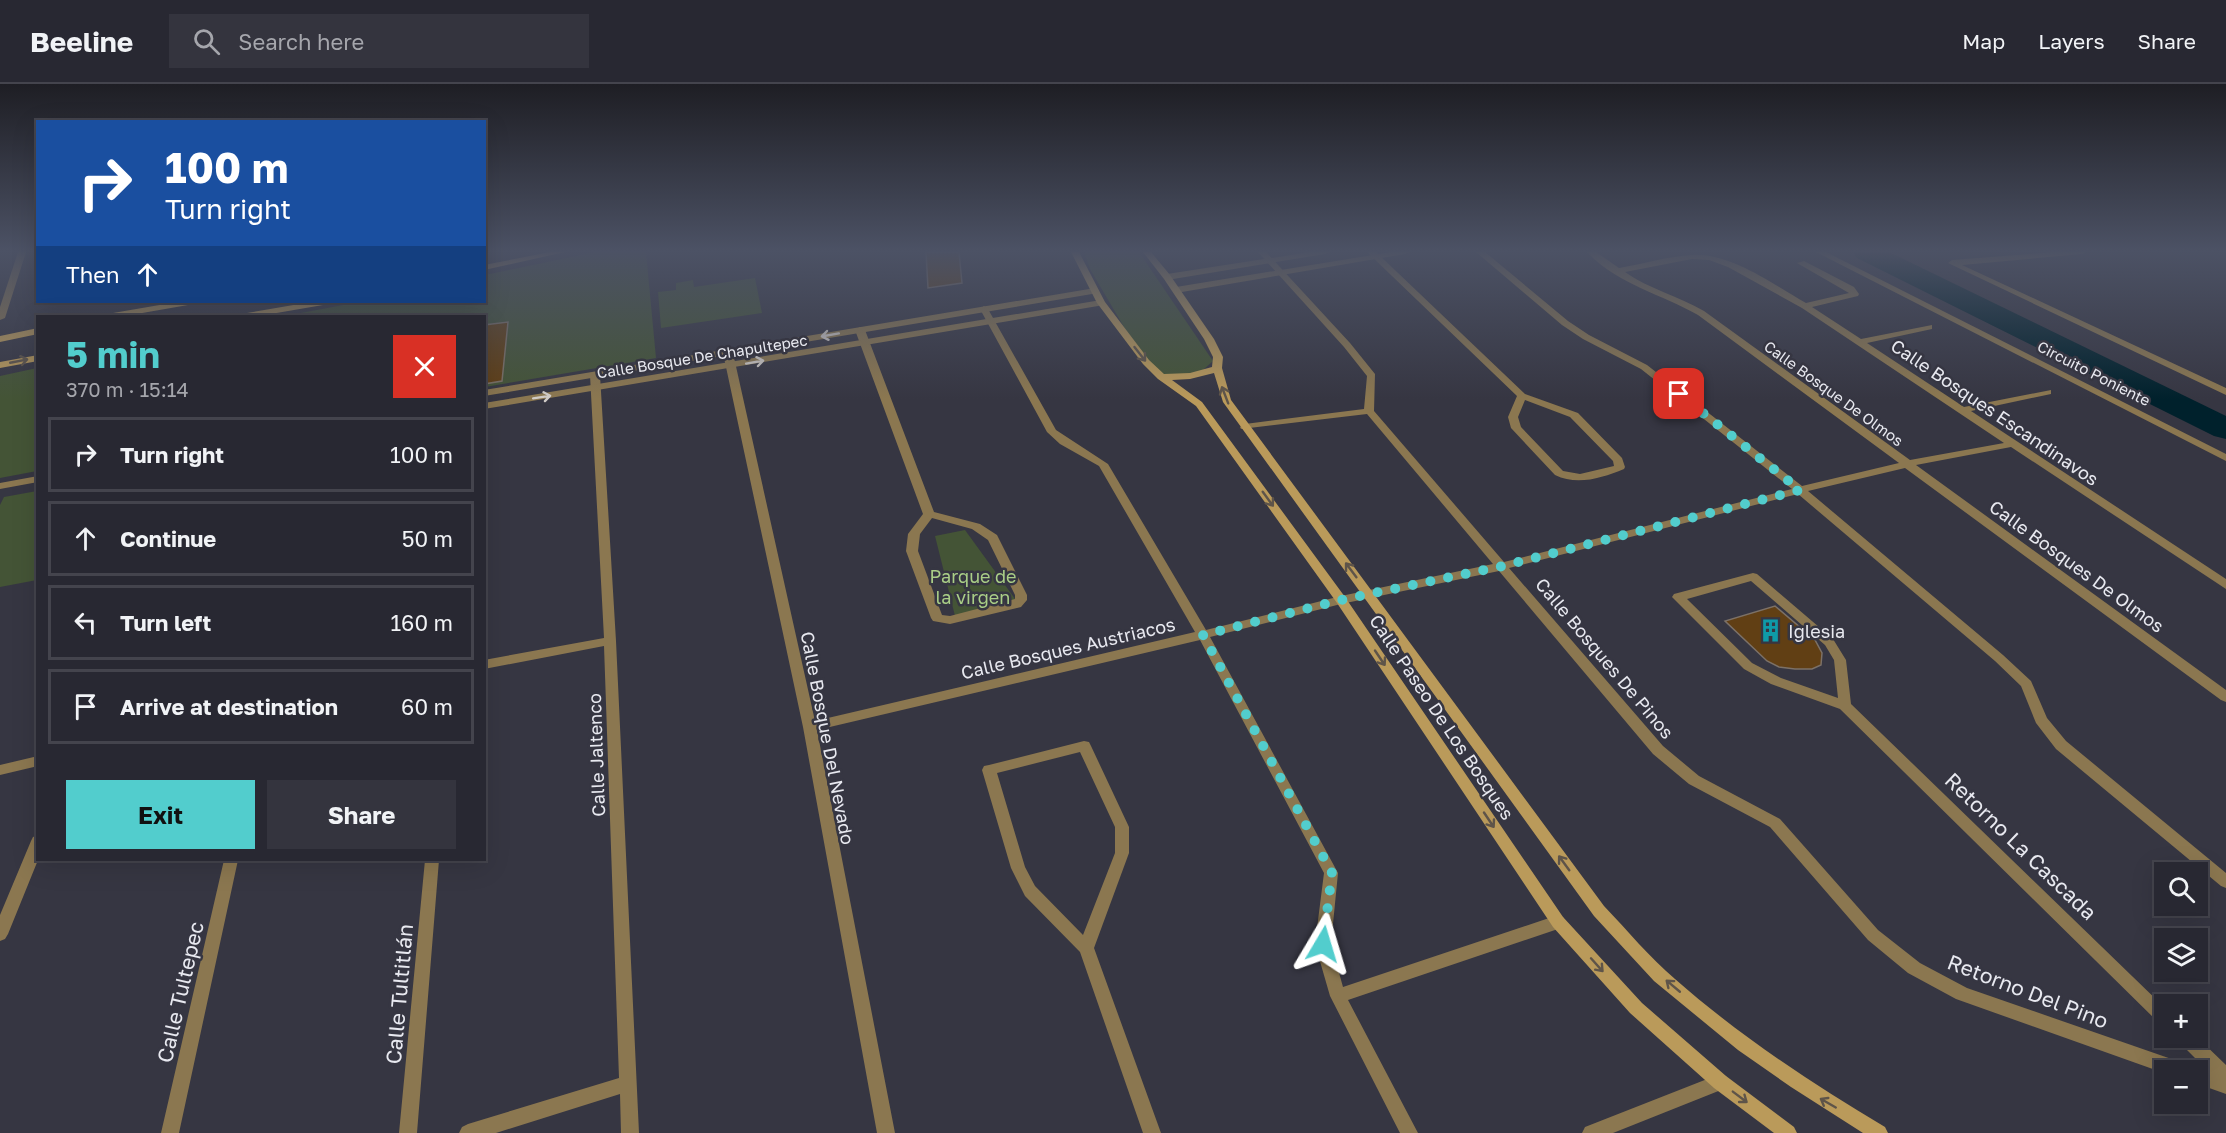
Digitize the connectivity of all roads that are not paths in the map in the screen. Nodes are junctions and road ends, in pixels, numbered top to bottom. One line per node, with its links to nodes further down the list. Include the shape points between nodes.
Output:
1 (6, 301): 21 (street)
2 (1052, 301): 20 (street, Calle Bosque De Chapultepec)
3 (1183, 301): 31 (main road, Calle Paseo De Los Bosques, via 1209,339 1218,357)
4 (1306, 301): 40 (street, via 1372,376)
5 (1423, 301): 37 (street)
6 (1539, 301): 47 (street, via 1579,332 1644,367)
7 (1679, 301): 44 (street, Calle Bosque De Olmos)
8 (1796, 301): 16 (street, Calle Bosques Escandinavos)
9 (1826, 301): 16 (street)
10 (1916, 301): 43 (street, Circuito Poniente)
11 (2033, 301): 35 (street)
12 (168, 303): 17 (street)
13 (182, 303): 17 (main road)
14 (318, 303): 19 (main road)
15 (1101, 303): 20 (street, Calle Bosque De Chapultepec); 32 (main road, Calle Paseo De Los Bosques, one-way to 32)
16 (1805, 306): 26 (street, Calle Bosques Escandinavos)
17 (159, 307): 18 (main road)
18 (120, 315)
19 (252, 315)
20 (987, 316): 23 (street, Calle Bosque De Chapultepec); 27 (street, Calle Bosque De Chapultepec); 53 (street, via 1052,432 1064,444 1088,452 1104,464)
21 (1, 318)
22 (1929, 327): 26 (street)
23 (860, 330): 27 (street); 29 (street, Calle Bosque De Chapultepec, one-way to 29)
24 (36, 332): 25 (main road)
25 (0, 339)
26 (1859, 342): 39 (street, Calle Bosques Escandinavos)
27 (865, 343): 29 (street, Calle Bosque De Chapultepec, one-way to 27); 48 (street)
28 (36, 358): 30 (main road, one-way to 28)
29 (729, 360): 33 (street, Calle Bosque De Chapultepec); 33 (street, Calle Bosque De Chapultepec); 58 (street, Calle Bosque Del Nevado)
30 (0, 365)
31 (1217, 368): 32 (main road, via 1184,378); 41 (main road, Calle Paseo De Los Bosques, one-way to 31, via 1226,400)
32 (1161, 377): 52 (main road, Calle Paseo De Los Bosques, one-way to 52, via 1199,404)
33 (596, 382): 36 (street, Calle Bosque De Chapultepec); 38 (street, Calle Bosque De Chapultepec, one-way to 33); 54 (street, Calle Jaltenco)
34 (2048, 392): 39 (street)
35 (2226, 392)
36 (486, 393)
37 (1522, 396): 37 (street, via 1513,417 1516,428 1563,477 1576,478 1620,468 1618,460 1574,415)
38 (486, 406)
39 (1963, 410): 42 (street, Calle Bosques Escandinavos)
40 (1369, 411): 41 (street); 49 (street, Calle Bosques De Pinos)
41 (1245, 427): 51 (main road, Calle Paseo De Los Bosques, one-way to 41)
42 (2013, 444): 44 (street, Calle Bosques Austriacos); 50 (street, Calle Bosques Escandinavos)
43 (2226, 458)
44 (1907, 464): 47 (street, Calle Bosques Austriacos); 56 (street, Calle Bosques De Olmos)
45 (36, 479): 46 (street)
46 (0, 486)
47 (1800, 490): 49 (street, Calle Bosques Austriacos); 65 (street, via 2000,658 2026,684 2041,720 2061,745)
48 (929, 514): 48 (street, via 914,534 912,551 938,618 950,620 1021,600 993,538 976,526)
49 (1503, 566): 51 (street, Calle Bosques Austriacos); 61 (street, Calle Bosques De Pinos, via 1658,750 1694,780)
50 (2226, 585)
51 (1369, 594): 52 (street, Calle Bosques Austriacos); 87 (main road, Calle Paseo De Los Bosques, one-way to 51, via 1762,1059 1668,982 1599,911)
52 (1341, 600): 53 (street, Calle Bosques Austriacos); 66 (main road, Calle Paseo De Los Bosques, one-way to 66)
53 (1203, 635): 58 (street, Calle Bosques Austriacos); 69 (street, via 1332,873 1323,944)
54 (609, 641): 55 (street); 76 (street, Calle Jaltenco)
55 (486, 665)
56 (2226, 697)
57 (1845, 706): 57 (street, via 1776,681 1748,666 1678,597 1753,577 1829,642 1839,660); 70 (street, Retorno La Cascada)
58 (810, 727): 82 (street, Calle Bosque Del Nevado)
59 (36, 761): 60 (street)
60 (0, 770)
61 (1775, 823): 72 (street, Retorno Del Pino, via 1874,935 1914,969 1962,994)
62 (36, 846): 67 (street)
63 (231, 861): 78 (street, Calle Tultepec)
64 (432, 861): 79 (street, Calle Tultitlán)
65 (2226, 882)
66 (1558, 922): 69 (street); 75 (main road, Calle Paseo De Los Bosques, one-way to 75, via 1636,1008)
67 (0, 934)
68 (1086, 948): 68 (street, via 1030,891 1018,868 989,770 1084,746 1122,827 1122,853); 83 (street)
69 (1338, 996): 84 (street)
70 (2154, 1007)
71 (2196, 1048): 73 (street)
72 (2154, 1061)
73 (2226, 1077)
74 (2208, 1080): 77 (street)
75 (1720, 1082): 85 (street); 86 (main road, Calle Paseo De Los Bosques, one-way to 86)
76 (627, 1084): 80 (street); 81 (street, Calle Jaltenco)
77 (2226, 1086)
78 (170, 1133)
79 (408, 1133)
80 (468, 1133)
81 (630, 1133)
82 (886, 1133)
83 (1152, 1133)
84 (1409, 1133)
85 (1591, 1133)
86 (1788, 1133)
87 (1879, 1133)

